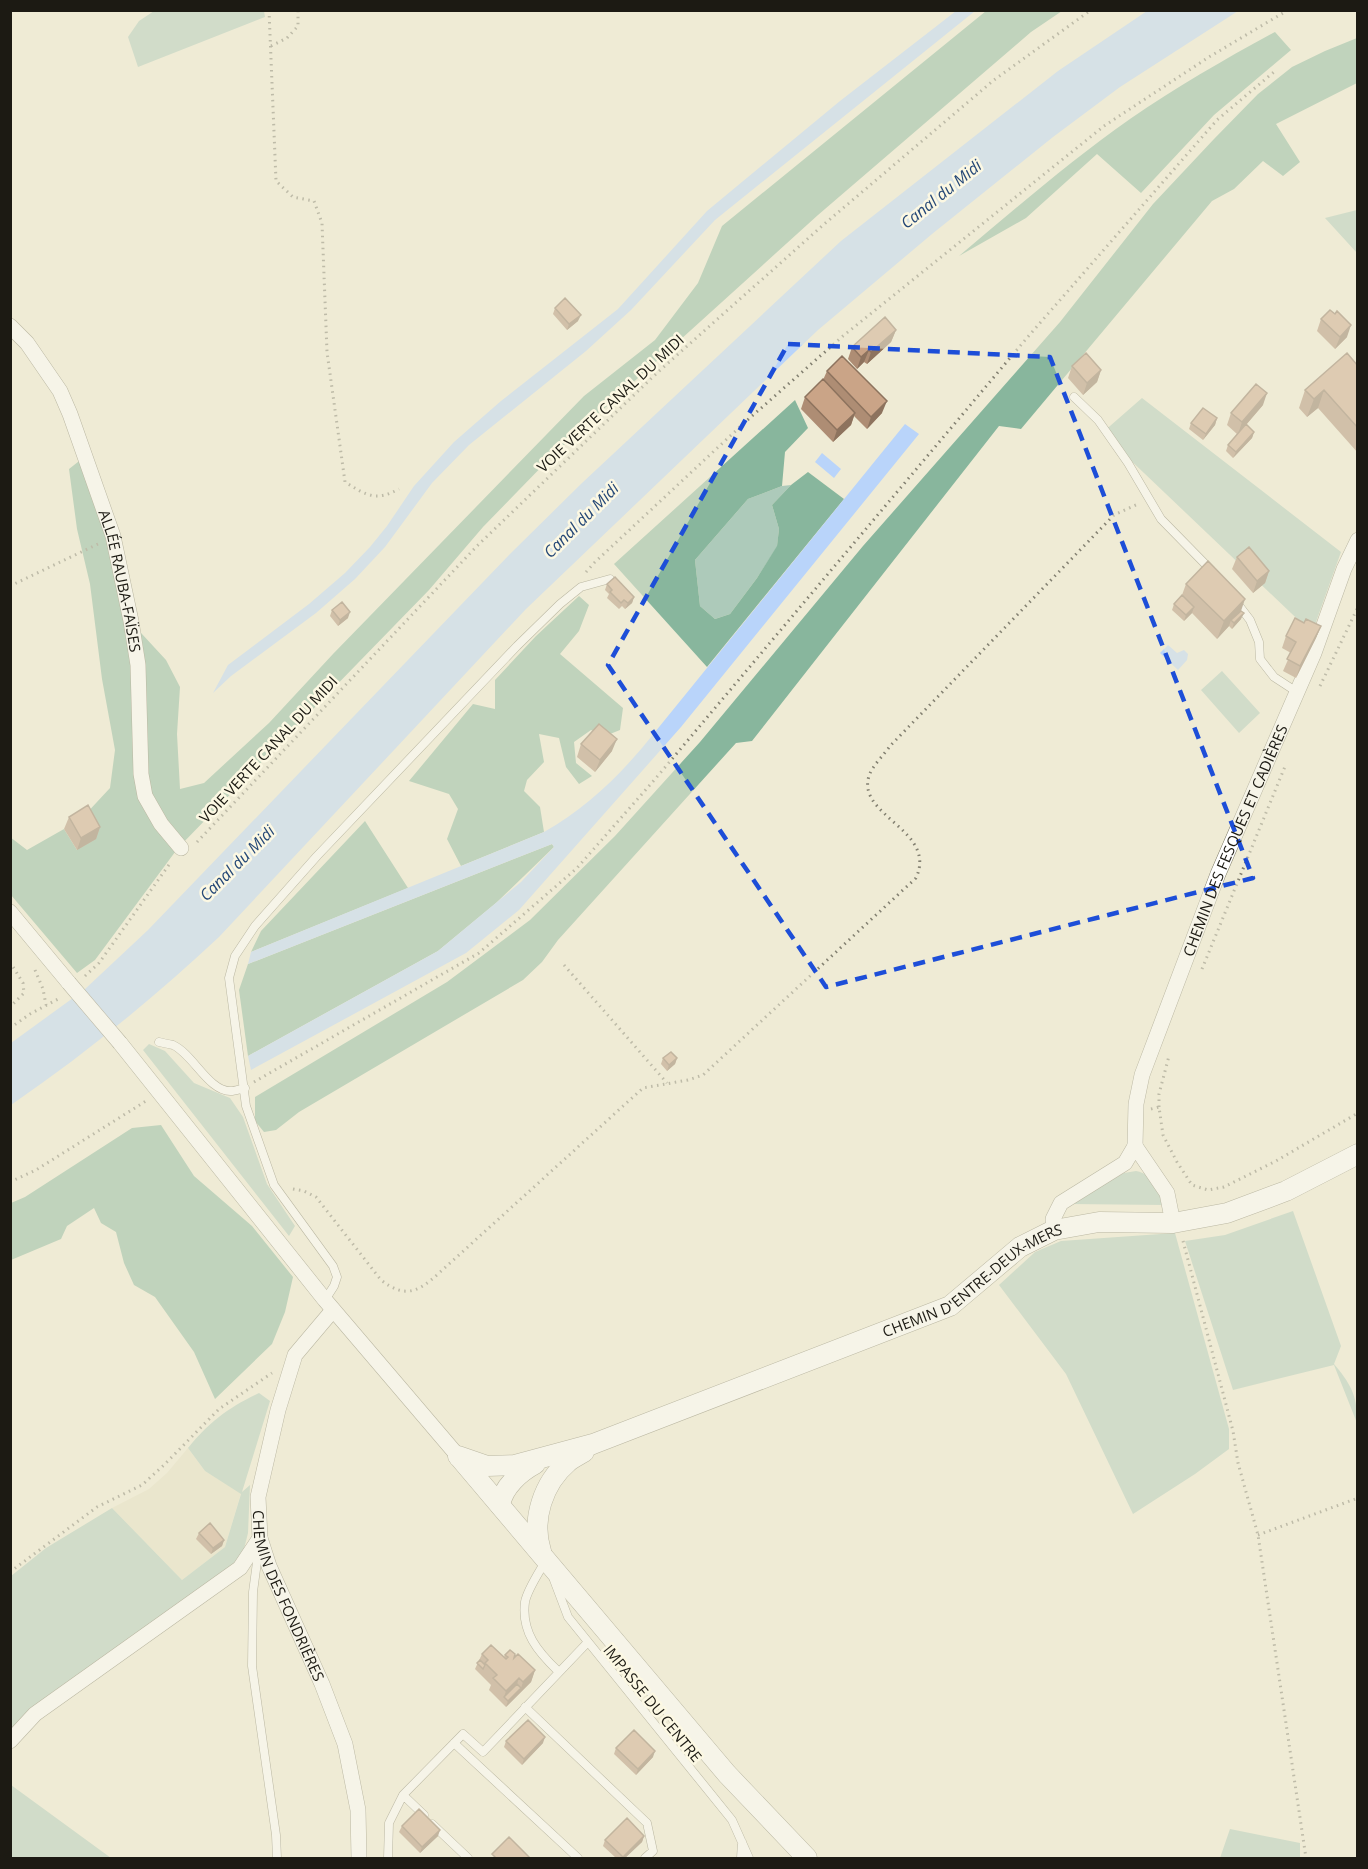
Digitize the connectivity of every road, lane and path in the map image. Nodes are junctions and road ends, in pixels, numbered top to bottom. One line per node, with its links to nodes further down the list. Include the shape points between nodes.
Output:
1 (268, 10): 5 (path)
2 (298, 10): 5 (path, via 298,26 287,38)
3 (1091, 10): 22 (path, VOIE VERTE CANAL DU MIDI, via 994,80 658,372 477,546 198,842)
4 (1288, 10): 14 (path, via 1104,126 843,336)
5 (271, 46): 9 (path, via 276,181 293,197 314,201 322,223 327,352 345,482 374,496 385,497)
6 (1275, 71): 34 (path, via 1217,120 577,868 479,953)
7 (10, 326): 11 (street, ALLÉE RAUBA-FAÏSES, via 27,343 60,391)
8 (1074, 397): 10 (lane, via 1098,420)
9 (399, 489)
10 (1154, 504): 13 (lane, via 1161,519); 33 (path, via 1139,503 1114,515 890,746 869,774 868,794 897,823 920,858 916,878 703,1075)
11 (113, 536): 16 (path); 22 (street, ALLÉE RAUBA-FAÏSES, via 138,665 145,796)
12 (1358, 540): 19 (street, CHEMIN DES FESQUES ET CADIÈRES)
13 (1214, 573)
14 (580, 579)
15 (610, 579): 34 (lane, via 581,587 526,637 255,926 235,956 229,978)
16 (10, 586)
17 (1228, 592): 19 (lane, via 1250,620 1260,659 1274,677)
18 (1358, 607): 20 (path)
19 (1297, 692): 38 (street, CHEMIN DES FESQUES ET CADIÈRES, via 1218,874 1142,1075)
20 (1317, 692)
21 (1289, 757): 26 (path)
22 (181, 848): 27 (path, via 99,963)
23 (10, 912): 27 (street)
24 (10, 962): 29 (path, via 23,983 24,993)
25 (564, 965): 33 (path)
26 (1200, 973)
27 (76, 981): 35 (street, bridge)
28 (61, 998): 30 (path)
29 (10, 1007)
30 (10, 1028)
31 (159, 1042): 34 (lane, via 188,1057 220,1089)
32 (1171, 1048): 36 (path)
33 (667, 1083): 42 (path, via 643,1088 416,1291 392,1288 381,1280 316,1197 292,1189)
34 (244, 1088): 42 (lane, via 246,1106 274,1185)
35 (160, 1092): 41 (path, via 36,1170); 45 (street)
36 (1159, 1107): 37 (path, via 1163,1135 1177,1162 1192,1185 1208,1190 1224,1187 1276,1161); 38 (path)
37 (1358, 1113)
38 (1135, 1114): 39 (street, CHEMIN DES FESQUES ET CADIÈRES)
39 (1135, 1146): 43 (street, via 1167,1192); 44 (street, via 1125,1163 1061,1203 1053,1219)
40 (1358, 1154): 43 (street, CHEMIN D'ENTRE-DEUX-MERS, via 1286,1191 1227,1213)
41 (10, 1182)
42 (281, 1194): 45 (lane, via 333,1266 337,1277)
43 (1176, 1222): 44 (street, CHEMIN D'ENTRE-DEUX-MERS, via 1099,1222); 53 (path)
44 (1054, 1230): 47 (street, CHEMIN D'ENTRE-DEUX-MERS, via 1020,1247 950,1306)
45 (329, 1305): 46 (street, CHEMIN DES FONDRIÈRES); 48 (street)
46 (295, 1355): 54 (street, CHEMIN DES FONDRIÈRES, via 258,1497); 56 (path, via 219,1409 142,1485 97,1507)
47 (593, 1444): 49 (street, CHEMIN D'ENTRE-DEUX-MERS); 50 (street, CHEMIN D'ENTRE-DEUX-MERS, via 568,1462)
48 (458, 1456): 49 (street, CHEMIN D'ENTRE-DEUX-MERS, via 487,1466 515,1466); 52 (street)
49 (548, 1458): 52 (street, CHEMIN D'ENTRE-DEUX-MERS, via 524,1470 506,1489)
50 (549, 1487): 52 (street, CHEMIN D'ENTRE-DEUX-MERS, via 532,1504 513,1511); 55 (street, CHEMIN D'ENTRE-DEUX-MERS, via 538,1514 536,1536)
51 (1358, 1498): 53 (path)
52 (502, 1507): 55 (street)
53 (1258, 1535): 73 (path)
54 (260, 1538): 60 (street, via 240,1568 35,1714); 64 (lane, via 253,1592 252,1666); 65 (street, CHEMIN DES FONDRIÈRES, via 345,1744 358,1810)
55 (544, 1555): 57 (lane, IMPASSE DU CENTRE, via 568,1617); 58 (lane, via 525,1601 526,1630); 72 (street, via 726,1774)
56 (10, 1572)
57 (587, 1643): 58 (lane); 63 (lane, IMPASSE DU CENTRE, via 732,1820)
58 (558, 1671): 59 (lane)
59 (525, 1707): 61 (lane, via 483,1752 463,1734); 69 (lane, via 647,1823 653,1851)
60 (10, 1741)
61 (454, 1743): 62 (lane); 68 (lane)
62 (403, 1795): 66 (lane, via 389,1823); 67 (lane)
63 (742, 1841): 70 (lane); 71 (lane, IMPASSE DU CENTRE)
64 (277, 1858)
65 (359, 1858)
66 (388, 1858)
67 (468, 1858)
68 (578, 1858)
69 (645, 1858)
70 (741, 1858)
71 (749, 1858)
72 (807, 1858)
73 (1306, 1858)

